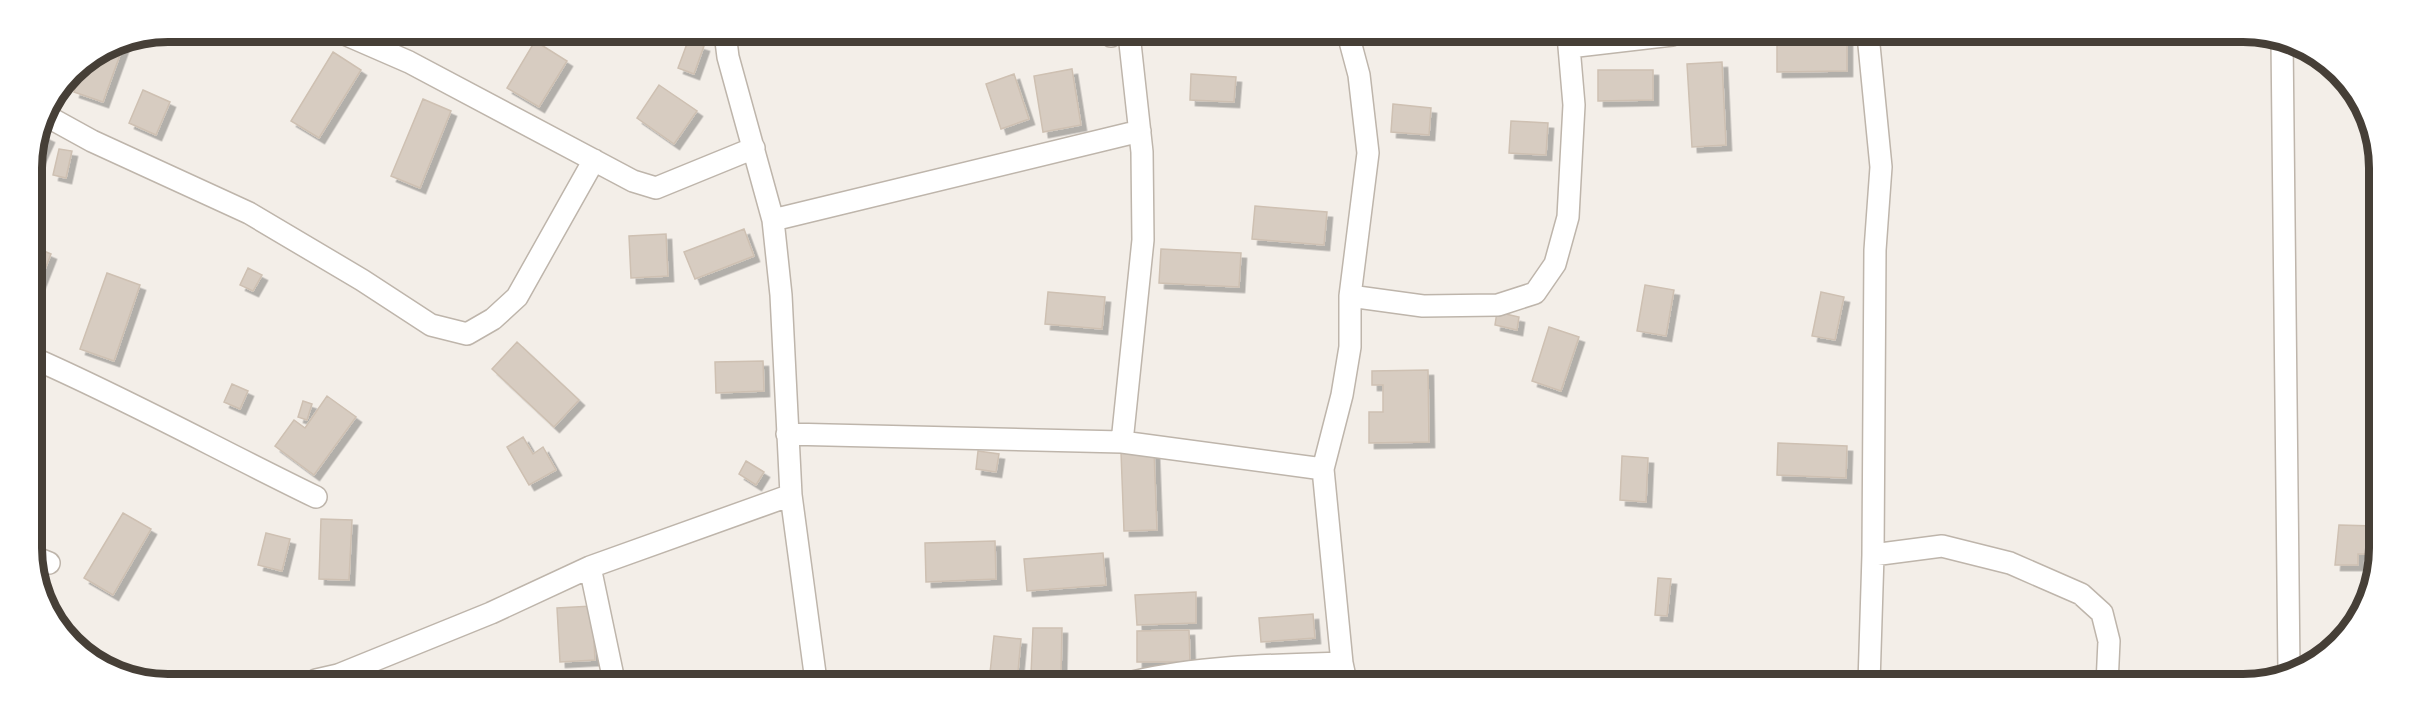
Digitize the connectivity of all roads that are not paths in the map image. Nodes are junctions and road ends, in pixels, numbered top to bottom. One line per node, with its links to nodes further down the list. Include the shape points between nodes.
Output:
1 (363, 42): 11 (street, via 410,62)
2 (727, 42): 10 (street)
3 (1119, 42): 9 (street)
4 (1350, 42): 13 (street, via 1359,75 1368,153)
5 (1568, 42): 13 (street, via 1574,105 1568,217 1555,264 1535,293 1498,305 1423,306)
6 (1869, 42): 20 (street, via 1881,167 1875,250)
7 (2282, 49): 22 (street)
8 (52, 119): 11 (street, via 249,213 431,325 466,334 494,319 517,297)
9 (1140, 131): 12 (street); 16 (street, via 1143,240)
10 (754, 148): 11 (street, via 656,188 633,181); 12 (street)
11 (594, 160)
12 (773, 220): 15 (street, via 781,295)
13 (1350, 296): 17 (street, via 1350,347)
14 (42, 362): 19 (street)
15 (787, 434): 16 (street); 18 (street)
16 (1122, 442): 17 (street)
17 (1323, 469): 23 (street)
18 (790, 495): 21 (street); 26 (street)
19 (316, 498)
20 (1873, 555): 28 (street); 29 (street, via 1942,546 2010,563 2081,594 2102,613 2109,641)
21 (590, 567): 24 (street); 25 (street)
22 (2289, 665)
23 (1344, 673): 27 (street, via 1260,666)
24 (340, 674)
25 (613, 674)
26 (815, 674)
27 (1172, 674)
28 (1869, 674)
29 (2107, 674)

